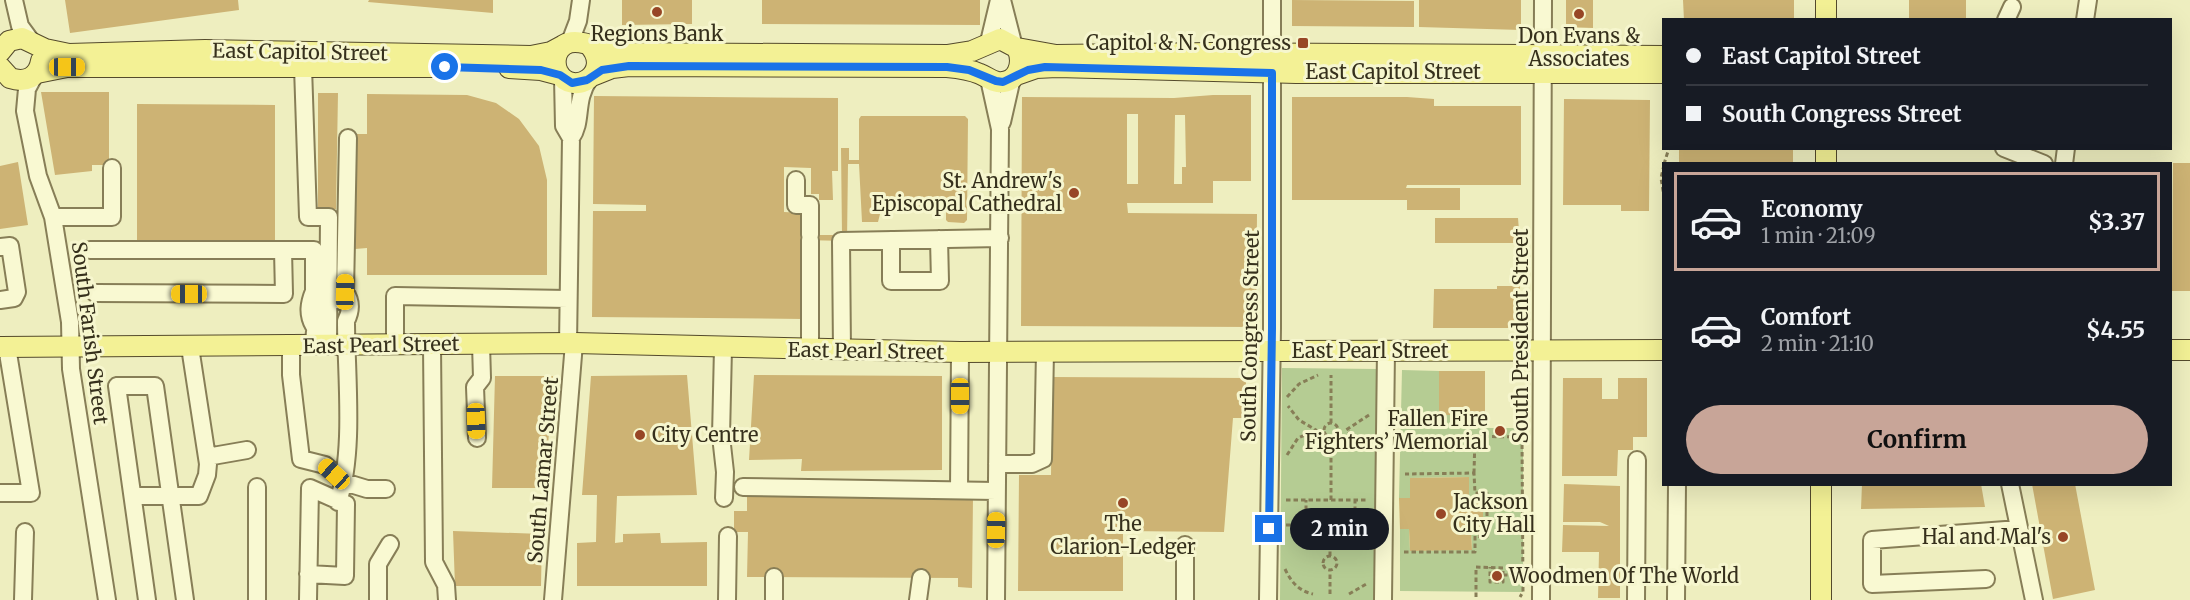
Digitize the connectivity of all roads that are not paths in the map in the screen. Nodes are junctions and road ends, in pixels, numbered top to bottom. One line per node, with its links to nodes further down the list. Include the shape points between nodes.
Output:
1 (14, 0): 10 (street, via 20,26)
2 (581, 0): 11 (street)
3 (1000, 0): 12 (street); 13 (street)
4 (1272, 0): 15 (street, South Congress Street)
5 (1543, 0): 17 (street, South President Street)
6 (1826, 0): 8 (main road)
7 (2088, 0): 9 (street)
8 (1826, 18)
9 (2085, 18)
10 (33, 43): 11 (main road, East Capitol Street, via 69,54 205,50 531,56); 14 (main road, via 15,39); 22 (main road, via 41,54)
11 (575, 44): 12 (main road, via 620,53 932,55 960,53); 24 (main road, via 556,55); 25 (main road, via 598,62)
12 (986, 44): 13 (main road, via 1000,39); 26 (main road, via 978,60)
13 (1015, 46): 15 (main road, East Capitol Street, via 1056,55); 23 (main road, via 1021,61)
14 (1, 49)
15 (1272, 53): 17 (main road, East Capitol Street); 20 (street, South Congress Street)
16 (1662, 56): 17 (main road, East Capitol Street)
17 (1543, 64): 20 (main road, East Capitol Street); 21 (main road, East Capitol Street); 56 (street, South President Street)
18 (303, 67): 22 (main road, East Capitol Street, via 67,67); 24 (main road, East Capitol Street, via 528,68); 44 (street, via 308,217 329,217)
19 (2, 72): 22 (main road, East Capitol Street, via 17,81)
20 (1272, 73): 23 (main road, East Capitol Street, via 1052,67); 64 (street, South Congress Street)
21 (1662, 73)
22 (35, 74): 34 (street, South Farish Street, via 27,89 25,111 38,176)
23 (1014, 76): 26 (main road, via 1003,82); 27 (street)
24 (562, 77): 25 (main road, via 572,83); 29 (street, South Lamar Street, via 564,126)
25 (590, 77): 26 (main road, via 602,70 629,66 947,67 963,68); 29 (street, South Lamar Street, via 579,96 577,126)
26 (986, 77): 27 (street)
27 (1000, 129): 35 (street)
28 (348, 138): 44 (street, via 345,292 340,299 340,313 346,321)
29 (571, 138): 42 (street, South Lamar Street)
30 (2009, 150): 31 (street)
31 (2039, 162)
32 (112, 168): 34 (street, via 112,217)
33 (796, 180): 54 (street, via 796,206 810,205)
34 (53, 217): 52 (street, South Farish Street, via 70,322)
35 (1000, 238): 36 (street); 63 (street)
36 (939, 239): 37 (street); 37 (street, via 939,281 891,281)
37 (891, 240): 60 (street, via 841,241)
38 (0, 247): 43 (street, via 10,246 17,292 14,298)
39 (90, 250): 40 (street)
40 (283, 250): 41 (street, via 284,294); 44 (street, via 314,250 314,291)
41 (95, 293)
42 (568, 299): 46 (street, South Lamar Street); 47 (street, via 396,296)
43 (0, 300)
44 (325, 341): 47 (main road, East Pearl Street); 49 (main road, East Pearl Street); 70 (street)
45 (481, 344): 46 (main road, East Pearl Street); 48 (main road, East Pearl Street); 65 (street, via 482,378 476,387)
46 (571, 344): 53 (main road, East Pearl Street); 101 (street, South Lamar Street)
47 (395, 345): 48 (main road, East Pearl Street)
48 (432, 345): 100 (street, via 434,562 446,585)
49 (291, 346): 51 (main road, East Pearl Street); 70 (street, via 301,459 325,465)
50 (3, 347): 52 (main road, East Pearl Street); 79 (street, via 31,493)
51 (190, 347): 52 (main road, East Pearl Street); 67 (street)
52 (69, 348): 94 (street, South Farish Street)
53 (723, 348): 54 (main road, East Pearl Street); 82 (street)
54 (810, 350): 60 (main road, East Pearl Street)
55 (1386, 350): 56 (main road, East Pearl Street); 64 (main road, East Pearl Street); 108 (street)
56 (1541, 350): 57 (main road, East Pearl Street); 109 (street, South President Street)
57 (1662, 350)
58 (2172, 350): 59 (main road)
59 (2190, 350)
60 (842, 351): 62 (main road, East Pearl Street)
61 (1045, 351): 63 (main road, East Pearl Street); 64 (main road, East Pearl Street); 69 (street, via 1042,459 1032,464)
62 (960, 352): 63 (main road, East Pearl Street); 77 (street)
63 (998, 352): 69 (street)
64 (1272, 352): 107 (street, South Congress Street)
65 (477, 438)
66 (248, 450): 67 (street)
67 (207, 457): 81 (street, via 207,475 199,496)
68 (1637, 460): 110 (street)
69 (997, 464): 78 (street)
70 (344, 482): 76 (street, via 367,489); 83 (street)
71 (1677, 486): 111 (street)
72 (1821, 486): 112 (main road)
73 (2010, 486): 84 (street)
74 (257, 487): 97 (street)
75 (743, 488): 77 (street)
76 (386, 489)
77 (959, 490): 78 (street)
78 (996, 491): 105 (street)
79 (0, 493)
80 (133, 496): 81 (street); 81 (street, via 117,386 155,386); 95 (street)
81 (172, 496): 96 (street)
82 (724, 498)
83 (338, 502): 89 (street, via 346,504 345,576); 89 (street, via 310,488)
84 (2019, 530): 92 (street, via 1872,540 1872,584); 113 (street)
85 (25, 532): 93 (street)
86 (728, 536): 102 (street)
87 (390, 544): 99 (street, via 378,564)
88 (1185, 545): 106 (street)
89 (308, 574): 98 (street)
90 (774, 577): 103 (street)
91 (921, 578): 104 (street)
92 (1986, 579)
93 (23, 600)
94 (108, 600)
95 (147, 600)
96 (185, 600)
97 (257, 600)
98 (308, 600)
99 (378, 600)
100 (447, 600)
101 (553, 600)
102 (727, 600)
103 (774, 600)
104 (918, 600)
105 (996, 600)
106 (1185, 600)
107 (1268, 600)
108 (1383, 600)
109 (1541, 600)
110 (1636, 600)
111 (1676, 600)
112 (1821, 600)
113 (2034, 600)

